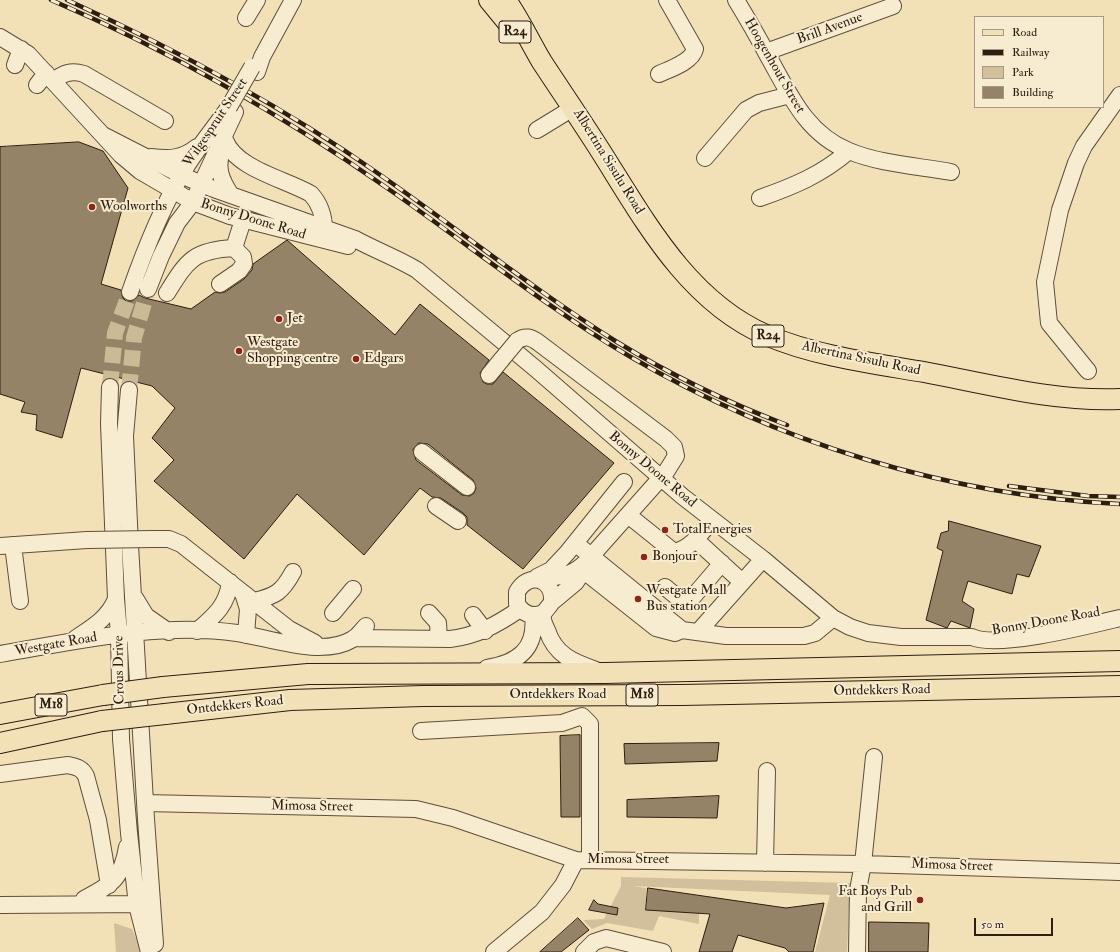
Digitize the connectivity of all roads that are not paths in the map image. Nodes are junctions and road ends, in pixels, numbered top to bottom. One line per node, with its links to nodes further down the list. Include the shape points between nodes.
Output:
1 (257, 0): 8 (street)
2 (293, 0): 19 (street, Wilgespruit Street)
3 (488, 0): 12 (main road, Albertina Sisulu Road / R24)
4 (506, 0): 12 (main road, Albertina Sisulu Road / R24)
5 (668, 0): 14 (street, via 695,49 692,56)
6 (736, 0): 11 (street, Hoogenhout Street)
7 (893, 6): 11 (street, Brill Avenue)
8 (246, 18)
9 (0, 37): 10 (street, Bonny Doone Road)
10 (21, 49): 13 (street); 15 (street, Bonny Doone Road)
11 (766, 52): 16 (street, Hoogenhout Street)
12 (543, 62): 18 (main road, Albertina Sisulu Road / R24)
13 (15, 65)
14 (659, 74)
15 (45, 80): 20 (street, via 75,71 84,74); 24 (street, Bonny Doone Road)
16 (790, 95): 25 (street, Hoogenhout Street, via 814,129 826,139); 27 (street, via 759,103 746,110)
17 (1120, 95): 46 (street, via 1084,146 1076,163 1060,210 1045,282 1049,323)
18 (573, 108): 21 (street); 50 (main road, Albertina Sisulu Road / R24, via 632,201 680,269 721,307 764,334 792,345 834,356 1014,389 1094,400)
19 (232, 110): 22 (street, Wilgespruit Street); 23 (street, Wilgespruit Street)
20 (165, 121)
21 (537, 130)
22 (226, 135): 31 (street, Wilgespruit Street); 33 (street, via 218,163 223,182); 40 (street, via 231,152 246,164 311,194 318,201 322,208)
23 (208, 137): 26 (street, via 190,152 176,158); 30 (street, Wilgespruit Street)
24 (98, 139): 26 (street, Bonny Doone Road); 28 (street, Bonny Doone Road)
25 (849, 151): 29 (street, Hoogenhout Street); 34 (street, via 823,171)
26 (144, 155): 30 (street, Bonny Doone Road)
27 (705, 158)
28 (140, 171): 32 (street, Bonny Doone Road); 39 (street, via 157,192)
29 (951, 172)
30 (181, 175): 31 (street, Bonny Doone Road); 32 (street, Wilgespruit Street)
31 (201, 184): 33 (street, Bonny Doone Road); 35 (street, Wilgespruit Street)
32 (173, 190): 35 (street, Bonny Doone Road); 39 (street)
33 (231, 195): 36 (street, Bonny Doone Road)
34 (760, 198)
35 (193, 202): 37 (street, Bonny Doone Road); 38 (street)
36 (263, 207): 37 (street); 40 (street, Bonny Doone Road)
37 (243, 220): 38 (street, via 196,214); 40 (street, Bonny Doone Road); 41 (street)
38 (177, 223): 43 (street)
39 (156, 226): 44 (street)
40 (324, 234): 52 (street, Bonny Doone Road, via 355,239 377,252 398,259 436,284)
41 (234, 248): 42 (street, via 243,257 244,264 239,271); 45 (street, via 217,248 192,258)
42 (220, 284)
43 (148, 289)
44 (130, 292)
45 (166, 293)
46 (1088, 371)
47 (489, 375): 52 (street, bridge, via 517,341 525,337 533,338 674,447 676,456)
48 (110, 387): 74 (street, Crous Drive, via 109,424)
49 (128, 390): 72 (street, Crous Drive, via 125,436)
50 (1120, 399)
51 (422, 452): 54 (street)
52 (661, 477): 56 (street); 57 (street, Bonny Doone Road)
53 (624, 482): 60 (street)
54 (467, 487)
55 (436, 506): 58 (street)
56 (628, 516): 59 (street, via 670,551 680,551); 63 (street)
57 (712, 520): 59 (street); 62 (street, Bonny Doone Road)
58 (458, 521)
59 (696, 540): 64 (street)
60 (575, 543): 63 (street); 66 (street, via 551,570)
61 (6, 545): 67 (street, bridge, via 87,540 169,539 181,544); 75 (street)
62 (763, 559): 68 (street); 81 (street, Bonny Doone Road)
63 (588, 563): 66 (street, via 576,572); 77 (street, via 576,582); 87 (street)
64 (722, 563): 68 (street); 69 (street, via 688,601 683,601)
65 (293, 572): 73 (street, via 287,584 275,595)
66 (536, 580): 71 (street, via 526,582); 77 (street, via 549,586 551,591)
67 (230, 582): 73 (street); 85 (street, via 226,600 216,614)
68 (742, 582): 87 (street)
69 (665, 587)
70 (353, 589): 78 (street)
71 (517, 592): 77 (street, via 517,604); 83 (street, via 504,610)
72 (134, 596): 88 (street, via 146,616); 89 (street, Crous Drive)
73 (249, 597): 90 (street); 95 (street, via 299,636)
74 (116, 599): 89 (street, Crous Drive); 94 (street, via 102,620)
75 (20, 601)
76 (1120, 607): 91 (street, Bonny Doone Road, via 1048,624)
77 (537, 610): 83 (street); 98 (street, via 550,639 563,656); 99 (street, via 533,637 525,652 511,663)
78 (333, 613)
79 (429, 613): 93 (street, via 438,624)
80 (473, 615): 86 (street)
81 (833, 618): 87 (street, via 815,633 804,636 726,636); 91 (street, Bonny Doone Road, via 850,627 901,637)
82 (1120, 618): 91 (street, Bonny Doone Road, via 1048,634 998,641 983,641)
83 (499, 623): 86 (street)
84 (366, 626): 92 (street)
85 (197, 631): 88 (street, Westgate Road); 90 (street, Westgate Road)
86 (485, 631): 93 (street, via 465,637)
87 (690, 631)
88 (169, 632): 89 (street, Westgate Road)
89 (127, 633): 94 (street, Westgate Road); 109 (street, Crous Drive); 110 (street, Crous Drive, via 121,739)
90 (246, 635): 95 (street, Westgate Road, via 281,643)
91 (972, 637)
92 (354, 638): 93 (street); 95 (street, Westgate Road, via 334,646)
93 (439, 639)
94 (70, 642): 96 (street, Westgate Road)
95 (322, 646)
96 (0, 654)
97 (1120, 661): 98 (main road, Ontdekkers Road / M18)
98 (605, 673): 99 (main road, Ontdekkers Road / M18)
99 (456, 674): 101 (main road, Ontdekkers Road / M18, bridge, via 308,674 163,687)
100 (1120, 686): 102 (main road, Ontdekkers Road / M18, bridge, via 682,695 407,696 290,700 102,721)
101 (0, 714)
102 (60, 731): 104 (main road, Ontdekkers Road / M18); 105 (main road)
103 (421, 731): 111 (street, via 555,723 584,717 590,724 591,827)
104 (0, 742)
105 (0, 750)
106 (874, 757): 113 (street)
107 (767, 771): 112 (street)
108 (0, 774): 115 (street, via 68,765 83,770 98,820)
109 (145, 803): 111 (street, Mimosa Street, via 416,809 454,818); 117 (street, Crous Drive)
110 (129, 834): 115 (street, via 126,857 119,874); 117 (street, Crous Drive)
111 (583, 860): 112 (street, Mimosa Street); 122 (street, via 542,912)
112 (764, 863): 113 (street, Mimosa Street)
113 (863, 864): 114 (street, Mimosa Street); 125 (street, via 858,890)
114 (1120, 872)
115 (109, 885): 118 (street)
116 (0, 895): 118 (street)
117 (144, 900): 118 (street); 120 (street, Crous Drive); 121 (street, Crous Drive)
118 (83, 902): 119 (street); 120 (street, via 129,918)
119 (0, 905)
120 (148, 952)
121 (156, 952)
122 (494, 952)
123 (584, 952): 124 (street, via 594,942 606,938)
124 (663, 952)
125 (857, 952)

